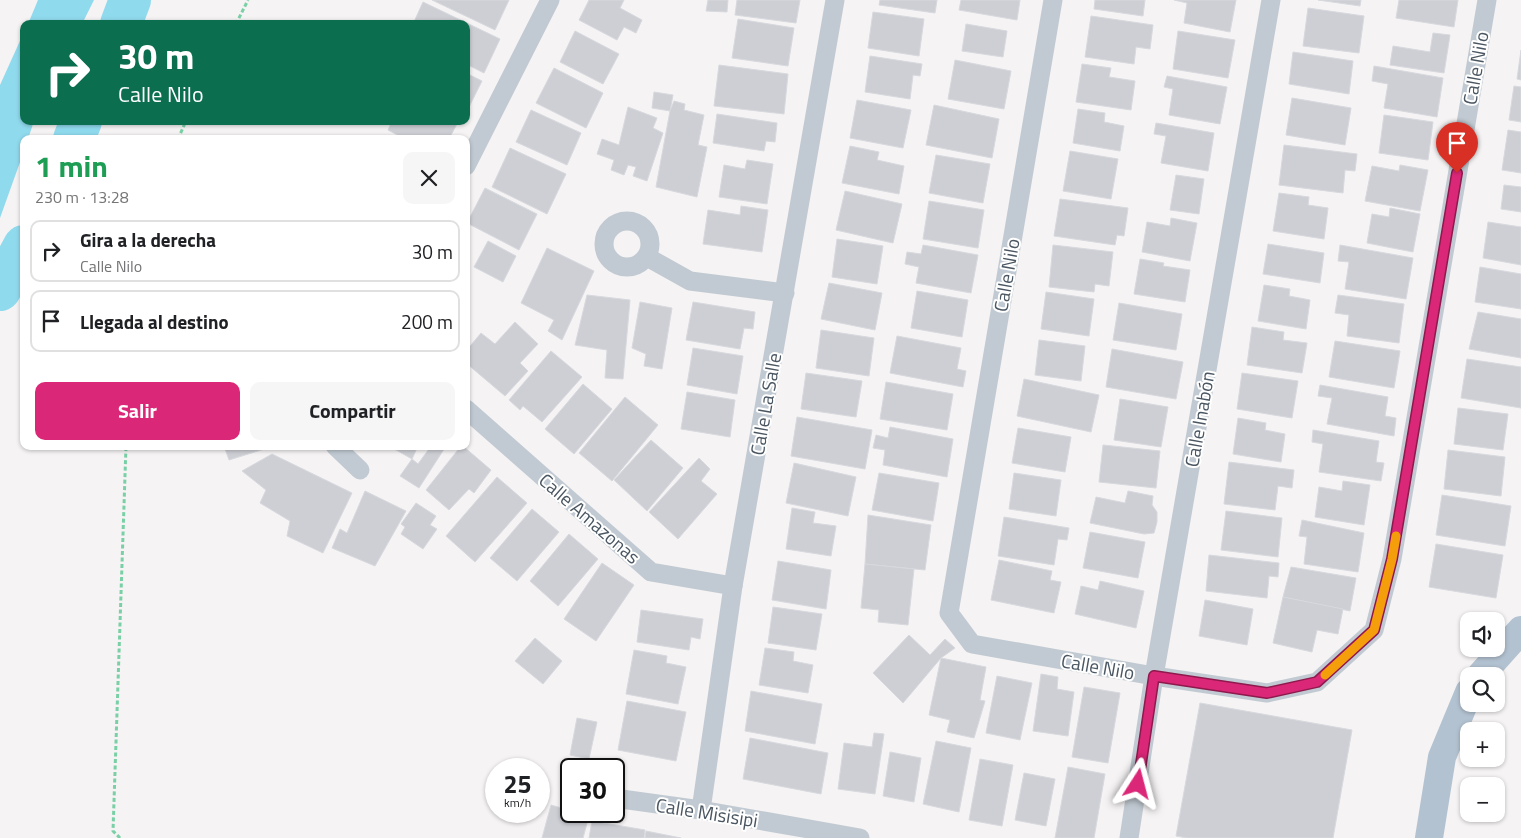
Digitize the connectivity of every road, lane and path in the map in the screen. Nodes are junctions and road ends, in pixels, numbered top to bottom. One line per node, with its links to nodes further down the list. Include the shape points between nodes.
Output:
1 (248, 0): 7 (path)
2 (550, 0): 8 (street)
3 (835, 0): 10 (street, Calle La Salle)
4 (1053, 0): 18 (street, Calle Nilo, via 948,613 972,644)
5 (1272, 0): 18 (street, Calle Inabón)
6 (1487, 0): 18 (street, Calle Nilo, via 1392,559 1374,630 1317,682 1267,693)
7 (238, 20)
8 (470, 158)
9 (647, 257): 10 (street, via 690,281)
10 (785, 293): 15 (street, Calle La Salle)
11 (470, 413): 15 (street, Calle Amazonas, via 651,572)
12 (126, 450): 22 (path, via 112,831)
13 (339, 450): 14 (street)
14 (360, 470)
15 (733, 586): 21 (street, Calle La Salle)
16 (1521, 630): 17 (main road)
17 (1488, 667)
18 (1154, 676): 24 (street, Calle Inabón)
19 (1461, 712): 25 (main road, via 1442,757)
20 (625, 800): 21 (street, Calle Misisipi)
21 (701, 810): 23 (street, Calle Misisipi)
22 (120, 838)
23 (860, 838)
24 (1129, 838)
25 (1429, 838)

